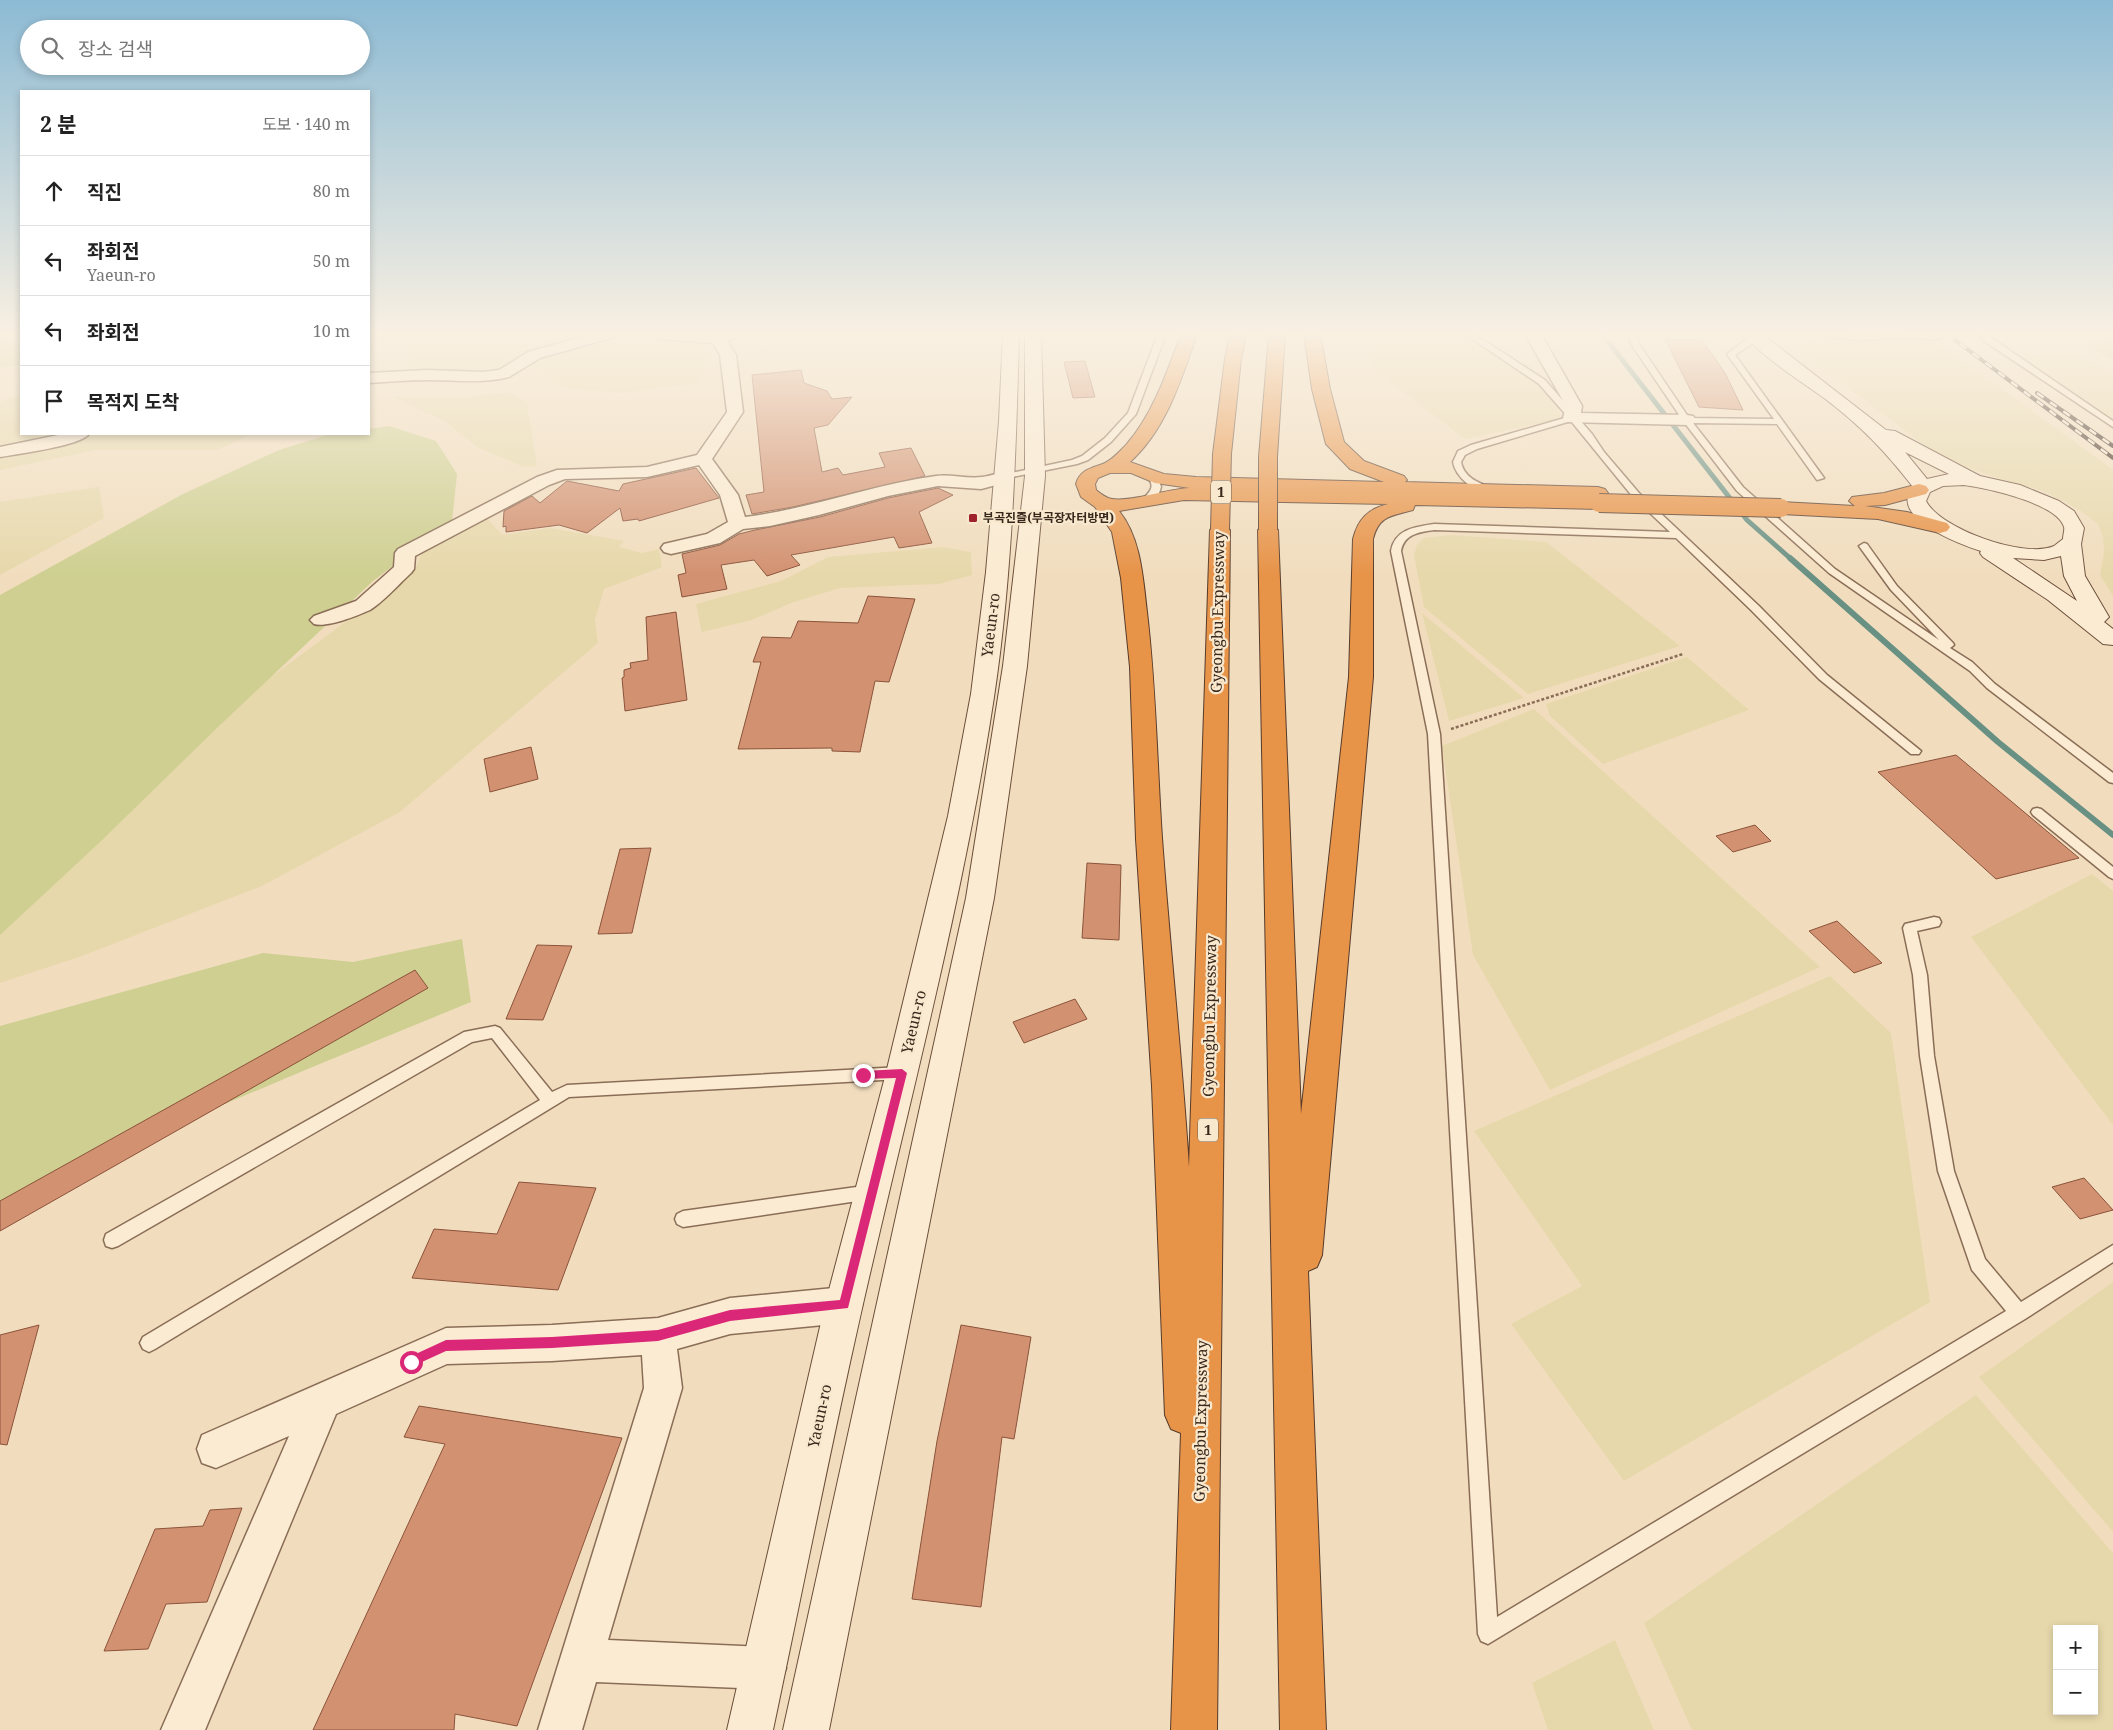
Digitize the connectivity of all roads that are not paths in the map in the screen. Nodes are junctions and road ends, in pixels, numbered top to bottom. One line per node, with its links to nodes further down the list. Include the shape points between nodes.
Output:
1 (733, 415): 22 (street)
2 (1008, 415): 26 (main road, Yaeun-ro)
3 (1034, 415): 24 (main road, Yaeun-ro)
4 (1131, 415): 24 (lane, via 1085,458)
5 (1155, 415): 23 (highway, via 1130,452)
6 (1227, 415): 62 (highway, Gyeongbu Expressway / 1, bridge, via 1220,530)
7 (1271, 415): 59 (highway, bridge, via 1268,530)
8 (1327, 415): 30 (highway, via 1335,444 1357,465 1382,476)
9 (1569, 415): 16 (lane)
10 (1573, 415): 16 (street)
11 (1683, 415): 17 (lane)
12 (1775, 415): 18 (lane)
13 (1855, 415): 29 (main road, via 1891,447)
14 (1859, 415): 28 (main road, via 1910,447)
15 (2098, 415): 19 (lane)
16 (1572, 418): 17 (street); 30 (lane, via 1461,453 1456,462 1460,472 1473,483); 36 (lane, via 1636,496)
17 (1687, 420): 18 (lane); 43 (lane, via 1740,489 1832,571)
18 (1780, 422): 27 (lane)
19 (2113, 425)
20 (77, 435): 21 (street)
21 (0, 452)
22 (703, 459): 34 (street, via 729,495); 41 (street, via 647,472 563,474 543,481 405,553 404,569 363,605)
23 (1112, 467): 25 (highway, via 1133,468); 32 (highway, via 1094,473 1085,482 1088,493)
24 (1035, 470): 26 (lane); 68 (main road, Yaeun-ro, via 1015,666 980,898)
25 (1150, 475): 30 (highway, via 1196,483); 31 (lane, via 1157,489)
26 (1005, 477): 34 (street, via 981,483 938,481 886,491 819,510); 49 (main road, Yaeun-ro, via 983,694 961,816)
27 (1820, 478)
28 (1981, 481): 29 (main road, via 1947,479); 38 (main road, via 2024,492 2058,510 2073,527)
29 (1921, 488): 33 (highway, via 1885,499); 35 (main road, via 1916,498 1919,507)
30 (1466, 493): 31 (highway, via 1199,494); 33 (highway, bridge); 59 (highway, via 1379,513 1371,518 1365,529 1361,677)
31 (1146, 500): 32 (highway, via 1124,505)
32 (1101, 501): 62 (highway, via 1122,532 1132,578 1142,667)
33 (1777, 503): 35 (highway, via 1878,513)
34 (738, 524): 40 (street, via 713,539)
35 (1940, 527): 37 (main road)
36 (1677, 535): 44 (lane, via 1823,677); 56 (lane, via 1447,527 1404,534 1396,546 1434,734 1488,1634)
37 (1970, 541): 38 (main road, via 2030,554 2052,552); 42 (main road, via 2056,595)
38 (2071, 544): 42 (main road, via 2074,578)
39 (1864, 546): 43 (lane, via 1894,588)
40 (671, 548)
41 (321, 620)
42 (2112, 640)
43 (1973, 669): 45 (lane)
44 (1915, 751)
45 (2113, 779)
46 (2037, 812): 47 (lane)
47 (2113, 874)
48 (1934, 922): 56 (lane, via 1910,928 1920,975 1927,1056 1946,1171 1978,1264)
49 (902, 1073): 50 (lane, via 568,1091); 51 (main road, Yaeun-ro)
50 (550, 1102): 53 (lane, via 495,1032 469,1036); 58 (lane)
51 (871, 1192): 52 (lane); 55 (main road, Yaeun-ro)
52 (683, 1219)
53 (112, 1240)
54 (2113, 1253): 56 (lane)
55 (844, 1305): 57 (street, via 730,1316); 64 (main road, Yaeun-ro)
56 (2019, 1314)
57 (658, 1336): 60 (street, via 446,1346); 63 (street, via 663,1388)
58 (149, 1343)
59 (1293, 1371): 70 (highway)
60 (323, 1401): 61 (street); 65 (street)
61 (216, 1449)
62 (1197, 1628): 69 (highway, Gyeongbu Expressway / 1)
63 (581, 1660): 64 (street); 66 (street)
64 (765, 1668): 67 (main road, Yaeun-ro)
65 (183, 1730)
66 (560, 1730)
67 (750, 1730)
68 (806, 1730)
69 (1194, 1730)
70 (1303, 1730)

